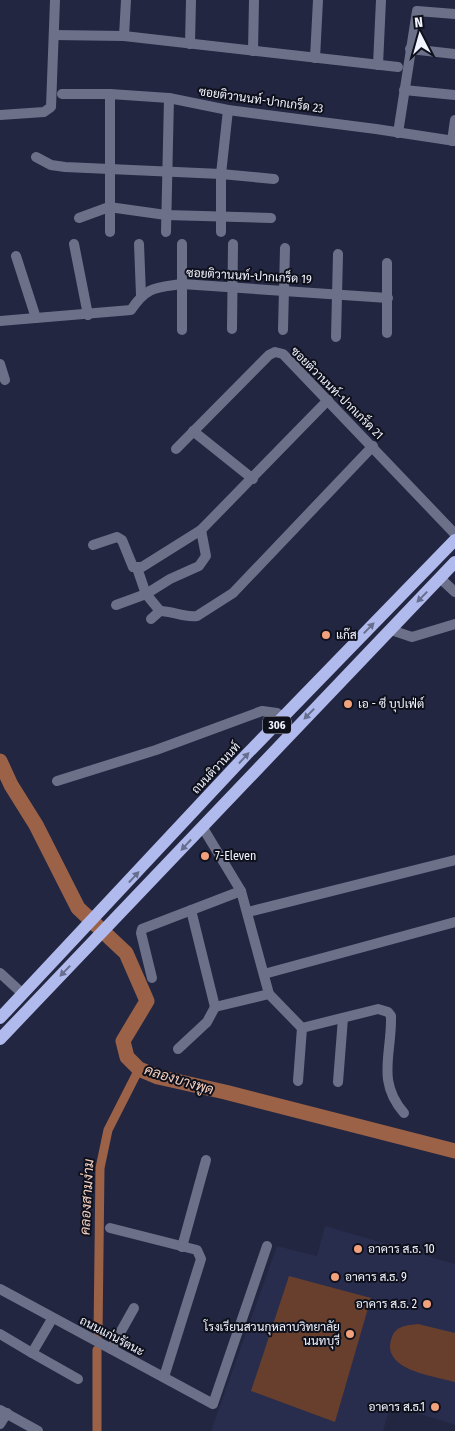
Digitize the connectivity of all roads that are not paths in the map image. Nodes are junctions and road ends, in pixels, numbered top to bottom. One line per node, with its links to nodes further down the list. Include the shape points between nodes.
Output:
1 (55, 0): 8 (street)
2 (126, 0): 9 (street)
3 (191, 0): 10 (street)
4 (254, 0): 12 (street)
5 (318, 0): 14 (street)
6 (381, 0): 15 (street)
7 (455, 14): 11 (street, via 416,11)
8 (54, 35): 9 (street); 23 (street, via 50,110)
9 (124, 36): 10 (street)
10 (190, 44): 12 (street)
11 (410, 48): 13 (street); 17 (street)
12 (253, 51): 14 (street)
13 (455, 54)
14 (315, 58): 15 (street)
15 (378, 65): 16 (street)
16 (398, 68)
17 (404, 90): 20 (street); 25 (street)
18 (62, 94): 19 (street, ซอยติวานนท์-ปากเกร็ด 23)
19 (110, 94): 21 (street, ซอยติวานนท์-ปากเกร็ด 23); 28 (street)
20 (455, 95)
21 (169, 98): 22 (street, ซอยติวานนท์-ปากเกร็ด 23); 29 (street)
22 (228, 110): 25 (street, ซอยติวานนท์-ปากเกร็ด 23); 30 (street)
23 (0, 114)
24 (455, 120): 26 (street)
25 (398, 133): 26 (street, ซอยติวานนท์-ปากเกร็ด 23)
26 (454, 141)
27 (36, 157): 28 (street, via 56,166)
28 (109, 168): 29 (street); 32 (street)
29 (167, 171): 30 (street); 33 (street)
30 (221, 174): 31 (street); 34 (street)
31 (274, 179)
32 (109, 208): 33 (street); 35 (street); 37 (street)
33 (166, 214): 34 (street); 38 (street)
34 (222, 216): 36 (street); 39 (street)
35 (78, 218)
36 (271, 218)
37 (110, 232)
38 (166, 232)
39 (221, 232)
40 (74, 244): 54 (street)
41 (139, 244): 52 (street)
42 (182, 244): 48 (street)
43 (233, 244): 49 (street)
44 (285, 248): 50 (street)
45 (338, 254): 51 (street)
46 (16, 256): 55 (street)
47 (387, 264): 53 (street)
48 (182, 284): 49 (street, ซอยติวานนท์-ปากเกร็ด 19); 52 (street, ซอยติวานนท์-ปากเกร็ด 19, via 151,289); 58 (street)
49 (232, 287): 50 (street, ซอยติวานนท์-ปากเกร็ด 19); 57 (street)
50 (284, 290): 51 (street, ซอยติวานนท์-ปากเกร็ด 19); 59 (street)
51 (337, 294): 53 (street, ซอยติวานนท์-ปากเกร็ด 19); 61 (street)
52 (141, 295): 54 (street, ซอยติวานนท์-ปากเกร็ด 19, via 131,310)
53 (388, 298): 60 (street)
54 (88, 314): 55 (street, ซอยติวานนท์-ปากเกร็ด 19)
55 (36, 318): 56 (street, ซอยติวานนท์-ปากเกร็ด 19)
56 (0, 321)
57 (232, 329)
58 (182, 330)
59 (283, 330)
60 (387, 333)
61 (336, 337)
62 (0, 364): 63 (street)
63 (5, 380)
64 (328, 400): 65 (street, ซอยติวานนท์-ปากเกร็ด 21, via 283,354 275,352 268,355); 66 (street, ซอยติวานนท์-ปากเกร็ด 21); 68 (street)
65 (193, 431): 67 (street, ซอยติวานนท์-ปากเกร็ด 21); 68 (street)
66 (373, 446): 70 (street, ซอยติวานนท์-ปากเกร็ด 21); 79 (street, via 233,593 196,616)
67 (176, 449)
68 (253, 479): 69 (street)
69 (201, 530): 74 (street); 77 (street, via 206,556 199,566 170,578)
70 (455, 534)
71 (455, 540): 83 (main road, ถนนติวานนท์ / 306, one-way to 71)
72 (93, 545): 74 (street, via 117,537 122,540 133,566)
73 (455, 562): 75 (main road, 306)
74 (138, 568): 77 (street)
75 (440, 578): 76 (street); 82 (main road, 306, one-way to 82)
76 (455, 592)
77 (146, 594): 78 (street); 79 (street)
78 (116, 605)
79 (160, 611): 80 (street)
80 (151, 619)
81 (455, 624): 82 (street, via 412,636)
82 (391, 630): 85 (main road, 306, one-way to 85)
83 (284, 718): 84 (street, via 277,713 262,711 156,750); 94 (main road, ถนนติวานนท์ / 306, one-way to 83)
84 (57, 781)
85 (203, 828): 87 (street); 100 (main road, 306, one-way to 100)
86 (455, 860): 89 (street)
87 (241, 891): 88 (street); 89 (street)
88 (191, 910): 93 (street, via 142,929); 96 (street)
89 (248, 912): 92 (street)
90 (455, 922): 92 (street)
91 (0, 973): 94 (street)
92 (264, 974): 95 (street)
93 (152, 978)
94 (23, 994): 97 (main road, ถนนติวานนท์ / 306)
95 (269, 994): 96 (street); 99 (street)
96 (215, 1007): 101 (street, via 207,1022)
97 (0, 1018)
98 (343, 1018): 99 (street); 103 (street); 104 (street, via 378,1009 391,1016 387,1086)
99 (302, 1028): 102 (street)
100 (0, 1039)
101 (178, 1049)
102 (298, 1081)
103 (338, 1082)
104 (404, 1113)
105 (206, 1160): 108 (street)
106 (110, 1228): 108 (street)
107 (267, 1246): 115 (street, ถนนแก่นรัตนะ, via 214,1404)
108 (182, 1247): 115 (street, via 197,1250 201,1259)
109 (0, 1289): 111 (street, ถนนแก่นรัตนะ)
110 (134, 1308): 113 (street)
111 (52, 1319): 113 (street, ถนนแก่นรัตนะ); 114 (street)
112 (0, 1334): 114 (street)
113 (111, 1349): 115 (street, ถนนแก่นรัตนะ)
114 (32, 1353): 116 (street)
115 (164, 1377)
116 (78, 1379)
117 (3, 1412): 118 (street); 119 (street)
118 (0, 1424)
119 (38, 1431)

